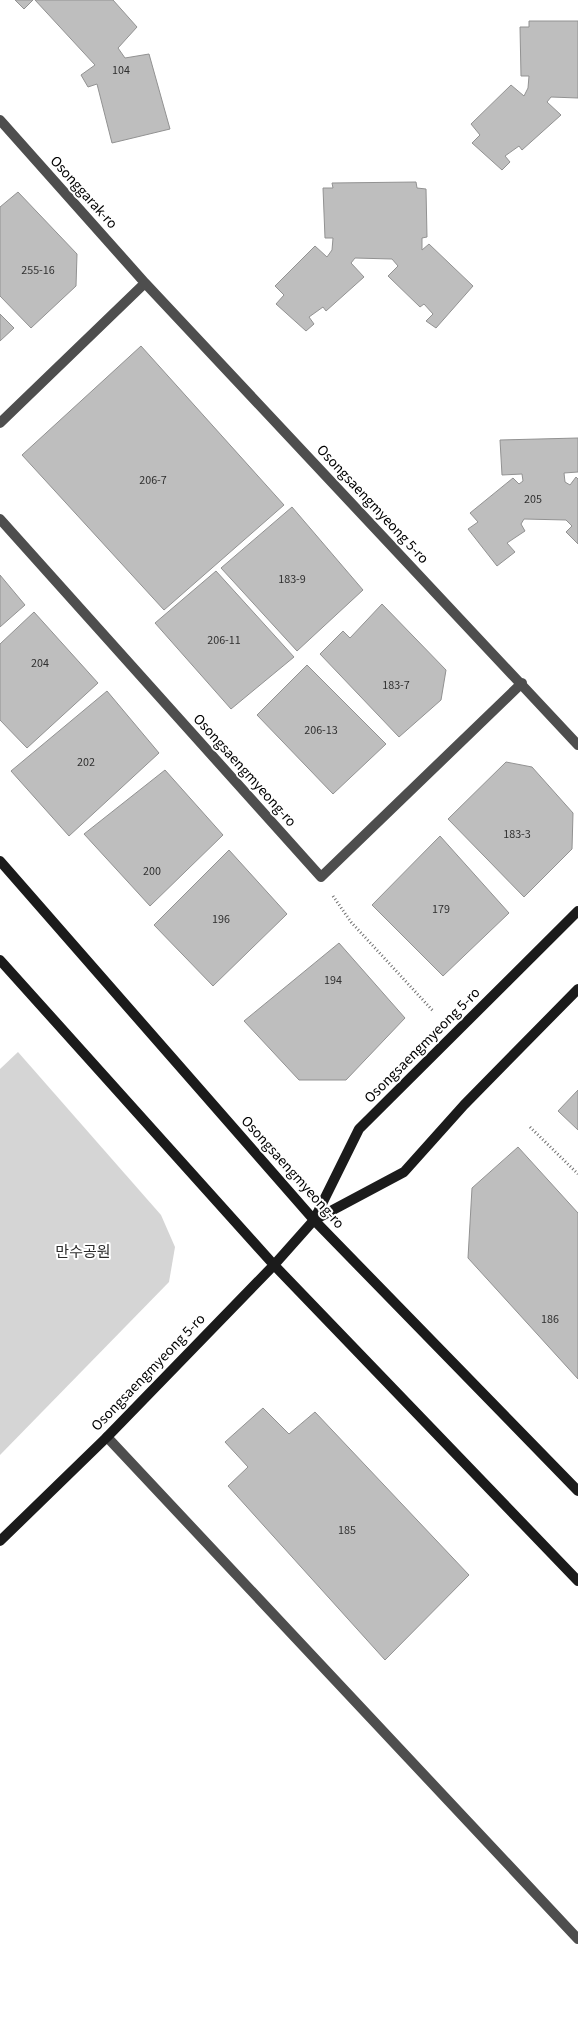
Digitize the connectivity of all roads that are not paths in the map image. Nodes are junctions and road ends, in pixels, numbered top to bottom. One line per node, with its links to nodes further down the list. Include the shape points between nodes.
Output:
1 (0, 120): 2 (street, Osonggarak-ro)
2 (146, 283): 3 (street); 5 (street, Osongsaengmyeong 5-ro)
3 (0, 423)
4 (0, 519): 5 (street, Osongsaengmyeong-ro, via 321,877)
5 (522, 683): 6 (street, Osongsaengmyeong 5-ro)
6 (578, 745)
7 (0, 861): 11 (street, Osongsaengmyeong-ro)
8 (578, 911): 11 (street, Osongsaengmyeong 5-ro, via 359,1129)
9 (0, 960): 12 (street)
10 (578, 988): 11 (street, Osongsaengmyeong 5-ro, via 404,1172)
11 (314, 1220): 12 (street, Osongsaengmyeong 5-ro); 14 (street, Osongsaengmyeong-ro)
12 (274, 1265): 13 (street, Osongsaengmyeong 5-ro); 16 (street)
13 (107, 1437): 15 (street, Osongsaengmyeong 5-ro); 17 (street)
14 (578, 1491)
15 (0, 1541)
16 (578, 1581)
17 (578, 1939)

